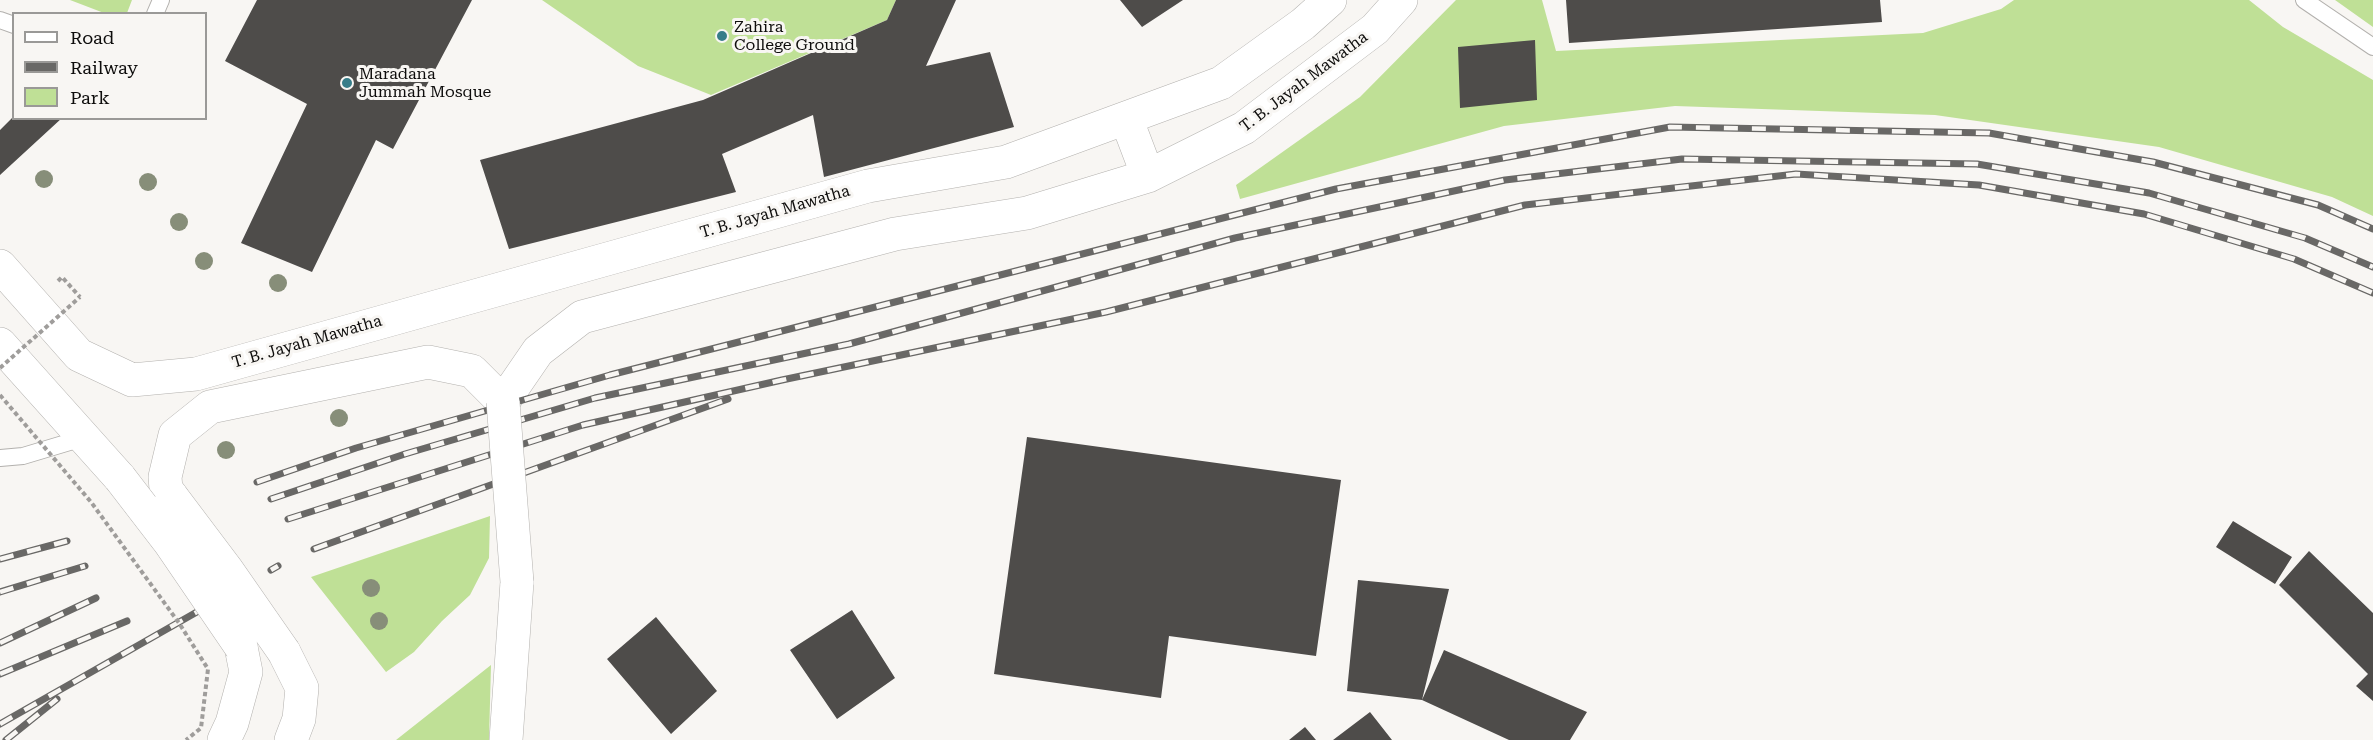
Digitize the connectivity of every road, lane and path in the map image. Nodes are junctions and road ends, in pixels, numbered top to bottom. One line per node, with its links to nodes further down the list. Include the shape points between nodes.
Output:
1 (1330, 0): 5 (main road, T. B. Jayah Mawatha, via 1304,24 1221,83)
2 (1401, 0): 6 (main road, T. B. Jayah Mawatha, via 1375,28 1244,128)
3 (2304, 0): 4 (lane)
4 (2373, 47)
5 (1126, 118): 6 (main road); 11 (main road, T. B. Jayah Mawatha, via 1006,162 868,186)
6 (1148, 176): 14 (main road, T. B. Jayah Mawatha, via 1027,213 895,234 582,318 538,351)
7 (0, 266): 11 (main road, T. B. Jayah Mawatha, via 79,355 132,380)
8 (62, 278): 10 (path, bridge, via 80,297)
9 (0, 344): 16 (main road)
10 (0, 368)
11 (196, 374): 15 (main road)
12 (0, 388): 17 (path)
13 (0, 395): 19 (path, bridge, via 91,502 208,669 201,728)
14 (503, 402): 15 (main road, via 472,371 428,362); 23 (main road, bridge, via 517,582)
15 (210, 407): 22 (main road, bridge, via 175,435 166,489 284,652 302,688 299,719)
16 (83, 438): 17 (lane); 21 (main road, bridge, via 170,543 241,647 246,672)
17 (51, 448): 18 (lane); 20 (path, via 95,499 184,620 214,668 206,730)
18 (0, 458)
19 (186, 740)
20 (194, 740)
21 (224, 740)
22 (291, 740)
23 (506, 740)

